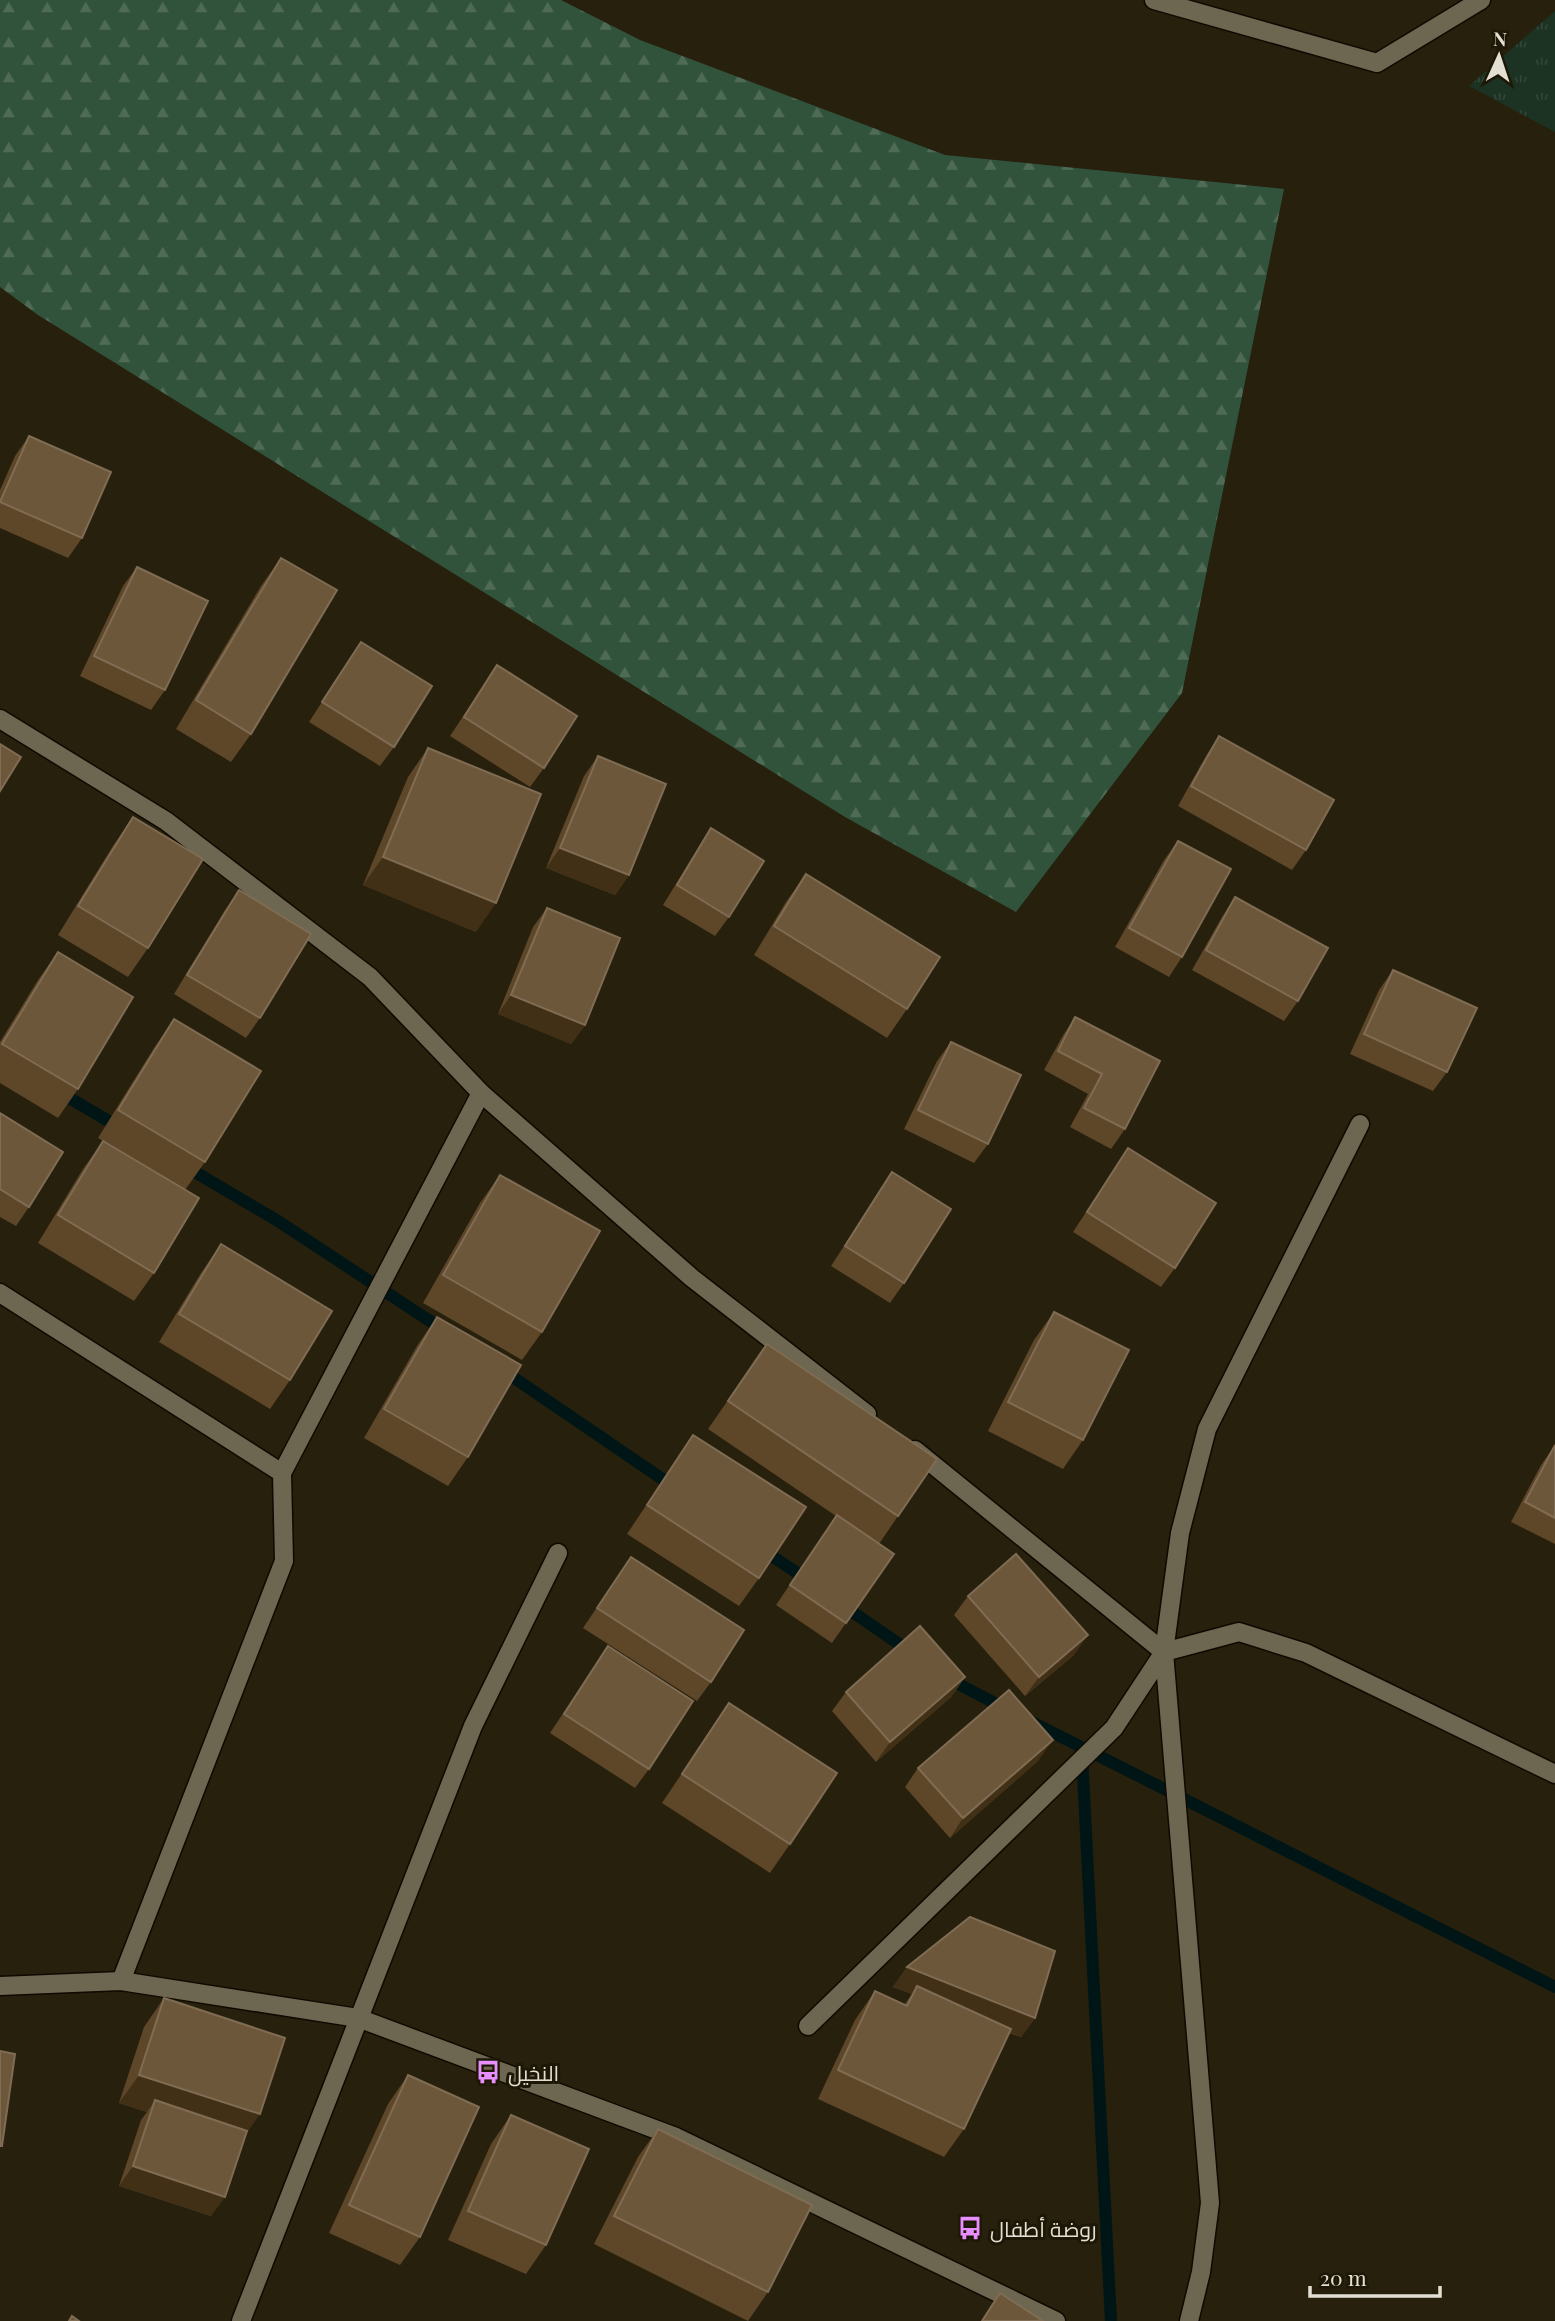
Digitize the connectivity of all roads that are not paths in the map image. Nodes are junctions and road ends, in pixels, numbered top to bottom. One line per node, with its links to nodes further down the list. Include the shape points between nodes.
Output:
1 (1154, 0): 2 (street, via 1377,63)
2 (1481, 0)
3 (0, 719): 4 (street, via 166,821 370,977)
4 (481, 1093): 7 (street); 9 (street, via 692,1278)
5 (1360, 1124): 9 (street, via 1207,1429 1180,1533)
6 (0, 1293): 7 (street)
7 (282, 1473): 11 (street, via 284,1561)
8 (558, 1553): 13 (street, via 473,1726)
9 (1164, 1652): 10 (street, via 1239,1632 1306,1653); 14 (street, via 1114,1728); 17 (street, via 1210,2203)
10 (1555, 1774)
11 (121, 1982): 12 (street); 13 (street)
12 (0, 1986)
13 (358, 2018): 15 (street); 16 (street, via 676,2137)
14 (808, 2026)
15 (241, 2321)
16 (1056, 2321)
17 (1189, 2321)

